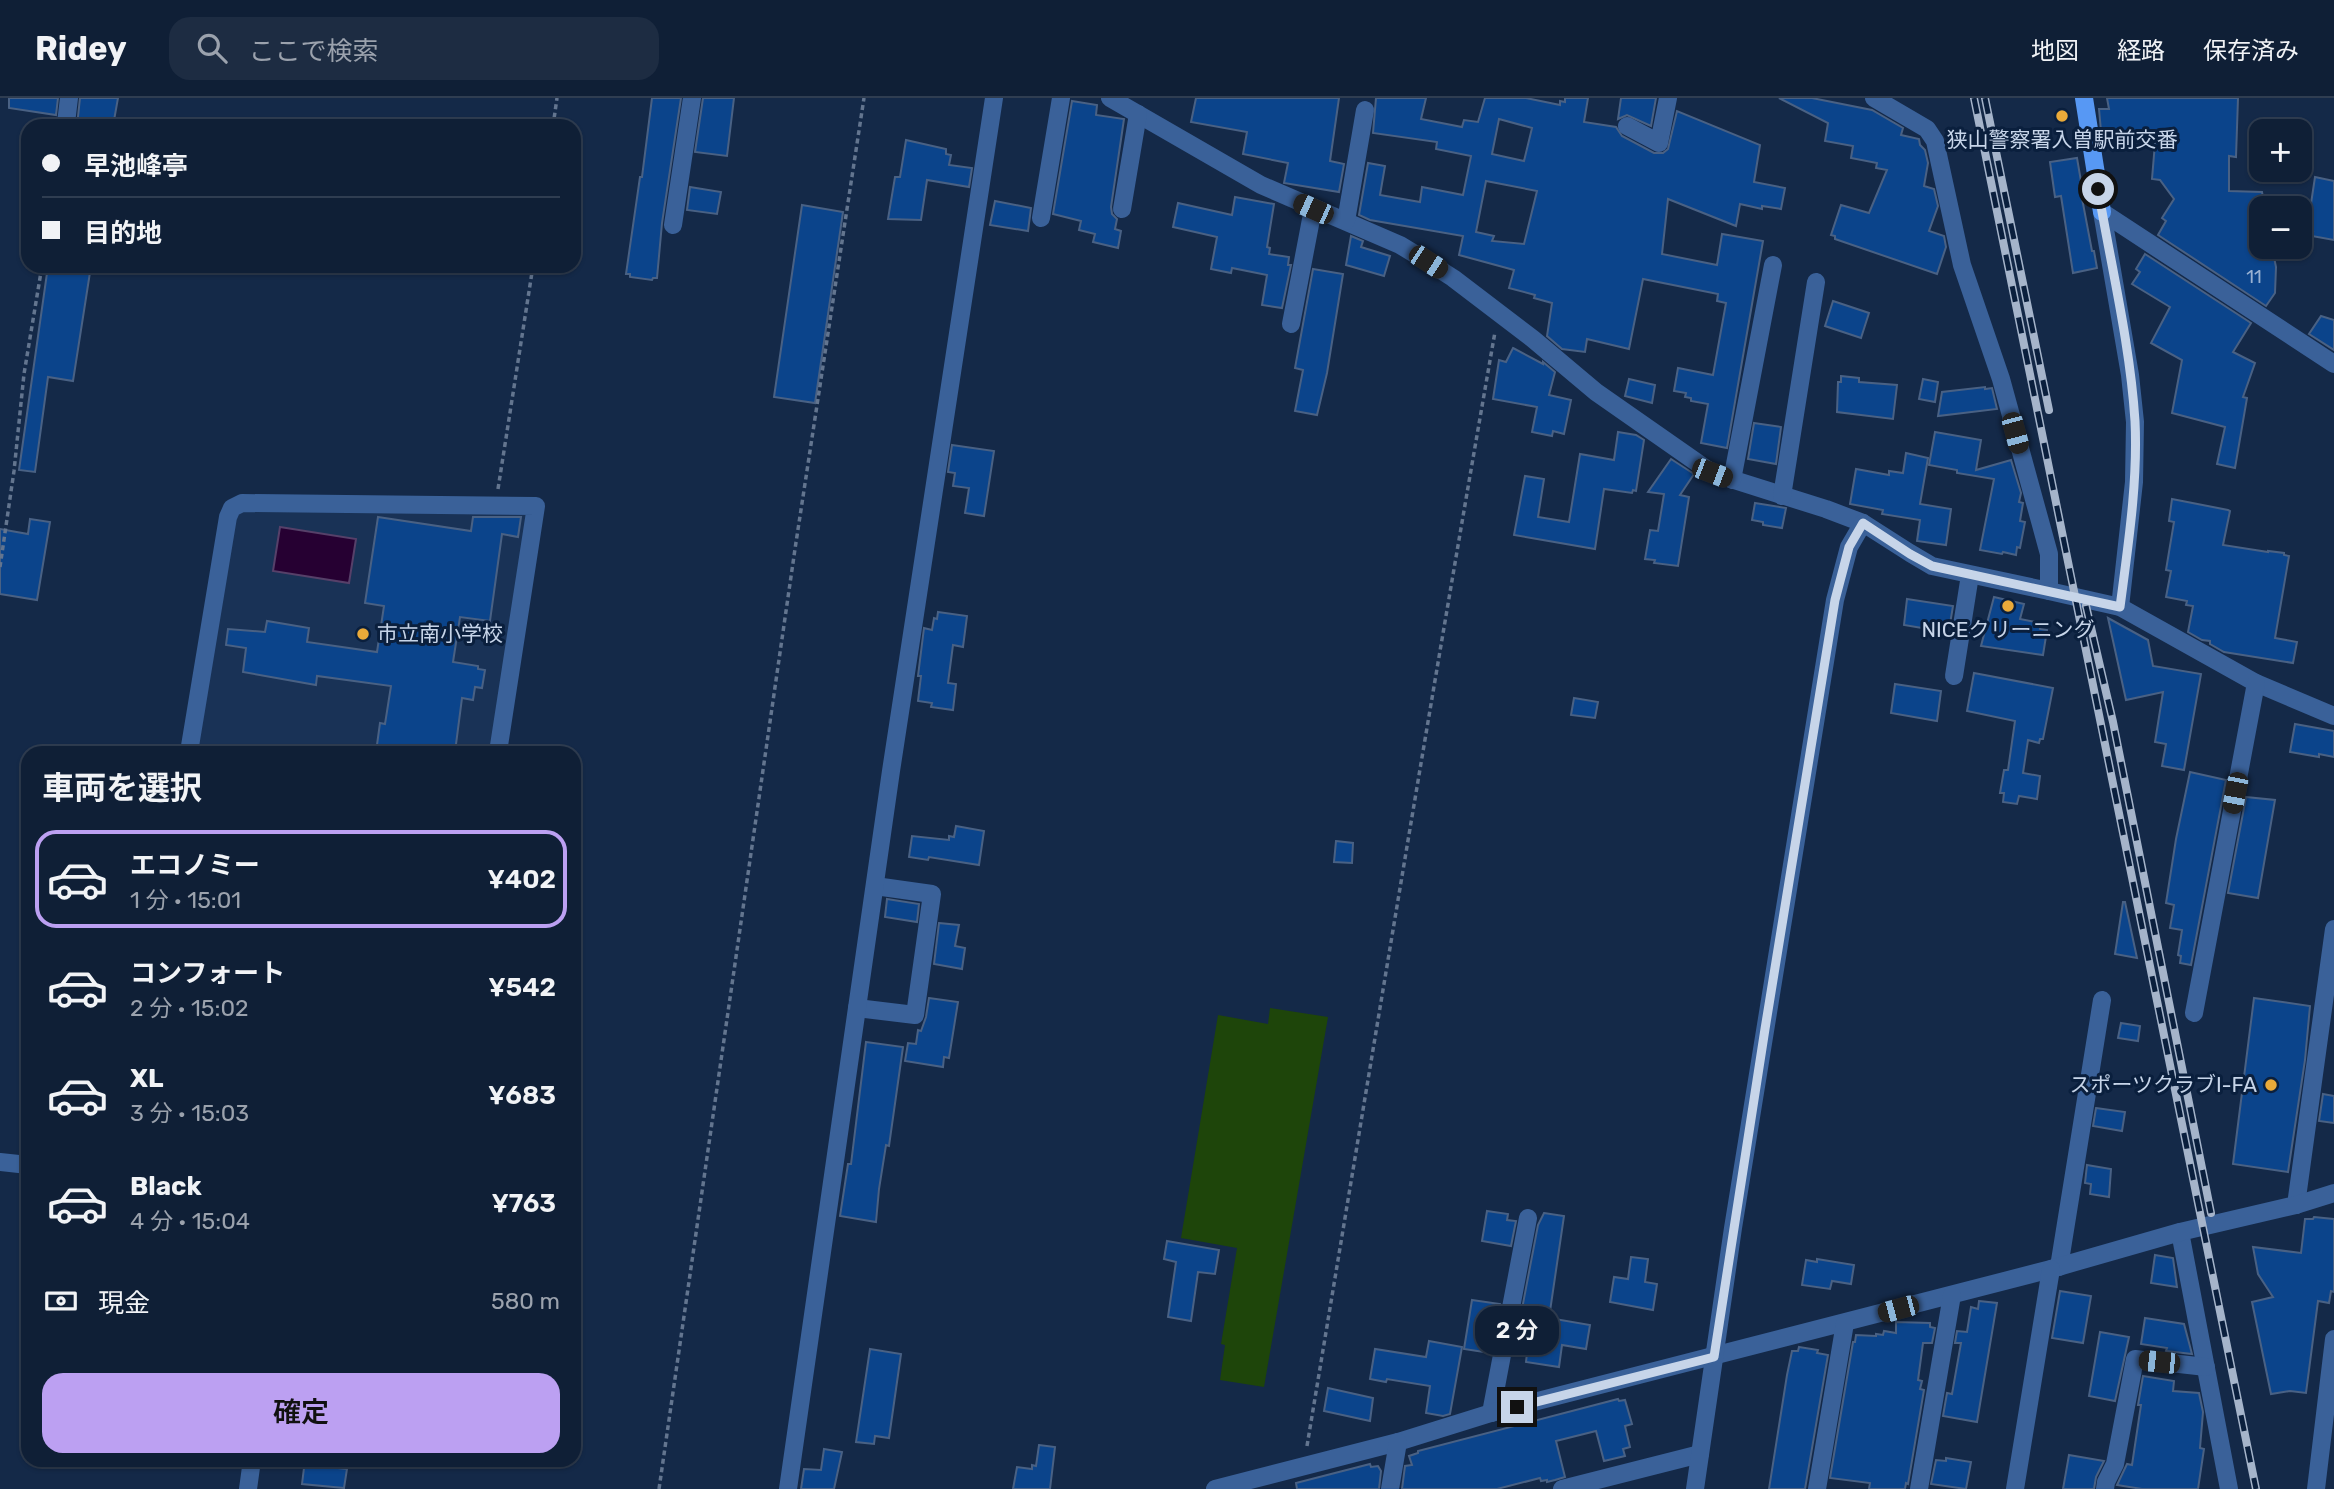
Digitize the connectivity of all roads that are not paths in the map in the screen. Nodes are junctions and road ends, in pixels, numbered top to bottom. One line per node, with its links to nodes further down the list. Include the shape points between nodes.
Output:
1 (69, 98): 11 (street)
2 (692, 98): 18 (street)
3 (993, 98): 34 (street)
4 (1061, 98): 16 (street)
5 (1110, 98): 10 (street)
6 (1668, 98): 12 (street, via 1660,143)
7 (1874, 98): 27 (street, via 1927,129 1935,141 1962,265 2001,379 2049,554)
8 (2084, 98): 15 (main road)
9 (1365, 110): 17 (street)
10 (1138, 114): 13 (street); 14 (street)
11 (66, 119)
12 (1627, 126)
13 (1122, 209)
14 (1313, 209): 17 (street); 21 (street)
15 (2102, 212): 22 (street); 28 (street, via 2135,422 2134,482)
16 (1041, 218)
17 (1346, 220): 23 (street, via 1400,245 1453,278 1596,392 1712,473)
18 (673, 225)
19 (1773, 265): 23 (street)
20 (1816, 282): 24 (street)
21 (1291, 324)
22 (2334, 364)
23 (1732, 480): 24 (street)
24 (1782, 496): 25 (street)
25 (1863, 523): 26 (street, via 1932,566); 49 (street, via 1849,547 1835,600)
26 (1970, 575): 27 (street); 29 (street)
27 (2049, 591): 28 (street)
28 (2120, 607): 30 (street)
29 (1954, 677)
30 (2256, 683): 31 (street); 38 (street)
31 (2334, 716)
32 (190, 746): 33 (street, via 228,517 232,508 242,503 536,506)
33 (499, 746)
34 (875, 886): 37 (street); 37 (street, via 932,894 917,1002 915,1015)
35 (2334, 929): 42 (street)
36 (2102, 1000): 45 (street)
37 (857, 1007): 58 (street)
38 (2194, 1013)
39 (0, 1162): 40 (street)
40 (21, 1164)
41 (2334, 1193): 42 (street)
42 (2297, 1205): 44 (street)
43 (1528, 1218): 51 (street)
44 (2180, 1232): 45 (street); 50 (street)
45 (2055, 1268): 46 (street); 64 (street)
46 (1952, 1295): 47 (street); 63 (street)
47 (1845, 1323): 49 (street); 62 (street)
48 (2334, 1339): 68 (street)
49 (1714, 1357): 51 (street); 53 (street)
50 (2206, 1367): 54 (street); 65 (street, via 2135,1359 2115,1464)
51 (1491, 1413): 52 (street)
52 (1398, 1442): 59 (street); 60 (street)
53 (1700, 1454): 56 (street); 61 (street)
54 (2224, 1462): 66 (street); 67 (street)
55 (251, 1467): 57 (street)
56 (1572, 1488)
57 (248, 1489)
58 (788, 1489)
59 (1215, 1489)
60 (1390, 1489)
61 (1695, 1489)
62 (1817, 1489)
63 (1919, 1489)
64 (2015, 1489)
65 (2105, 1489)
66 (2217, 1489)
67 (2229, 1489)
68 (2316, 1489)

